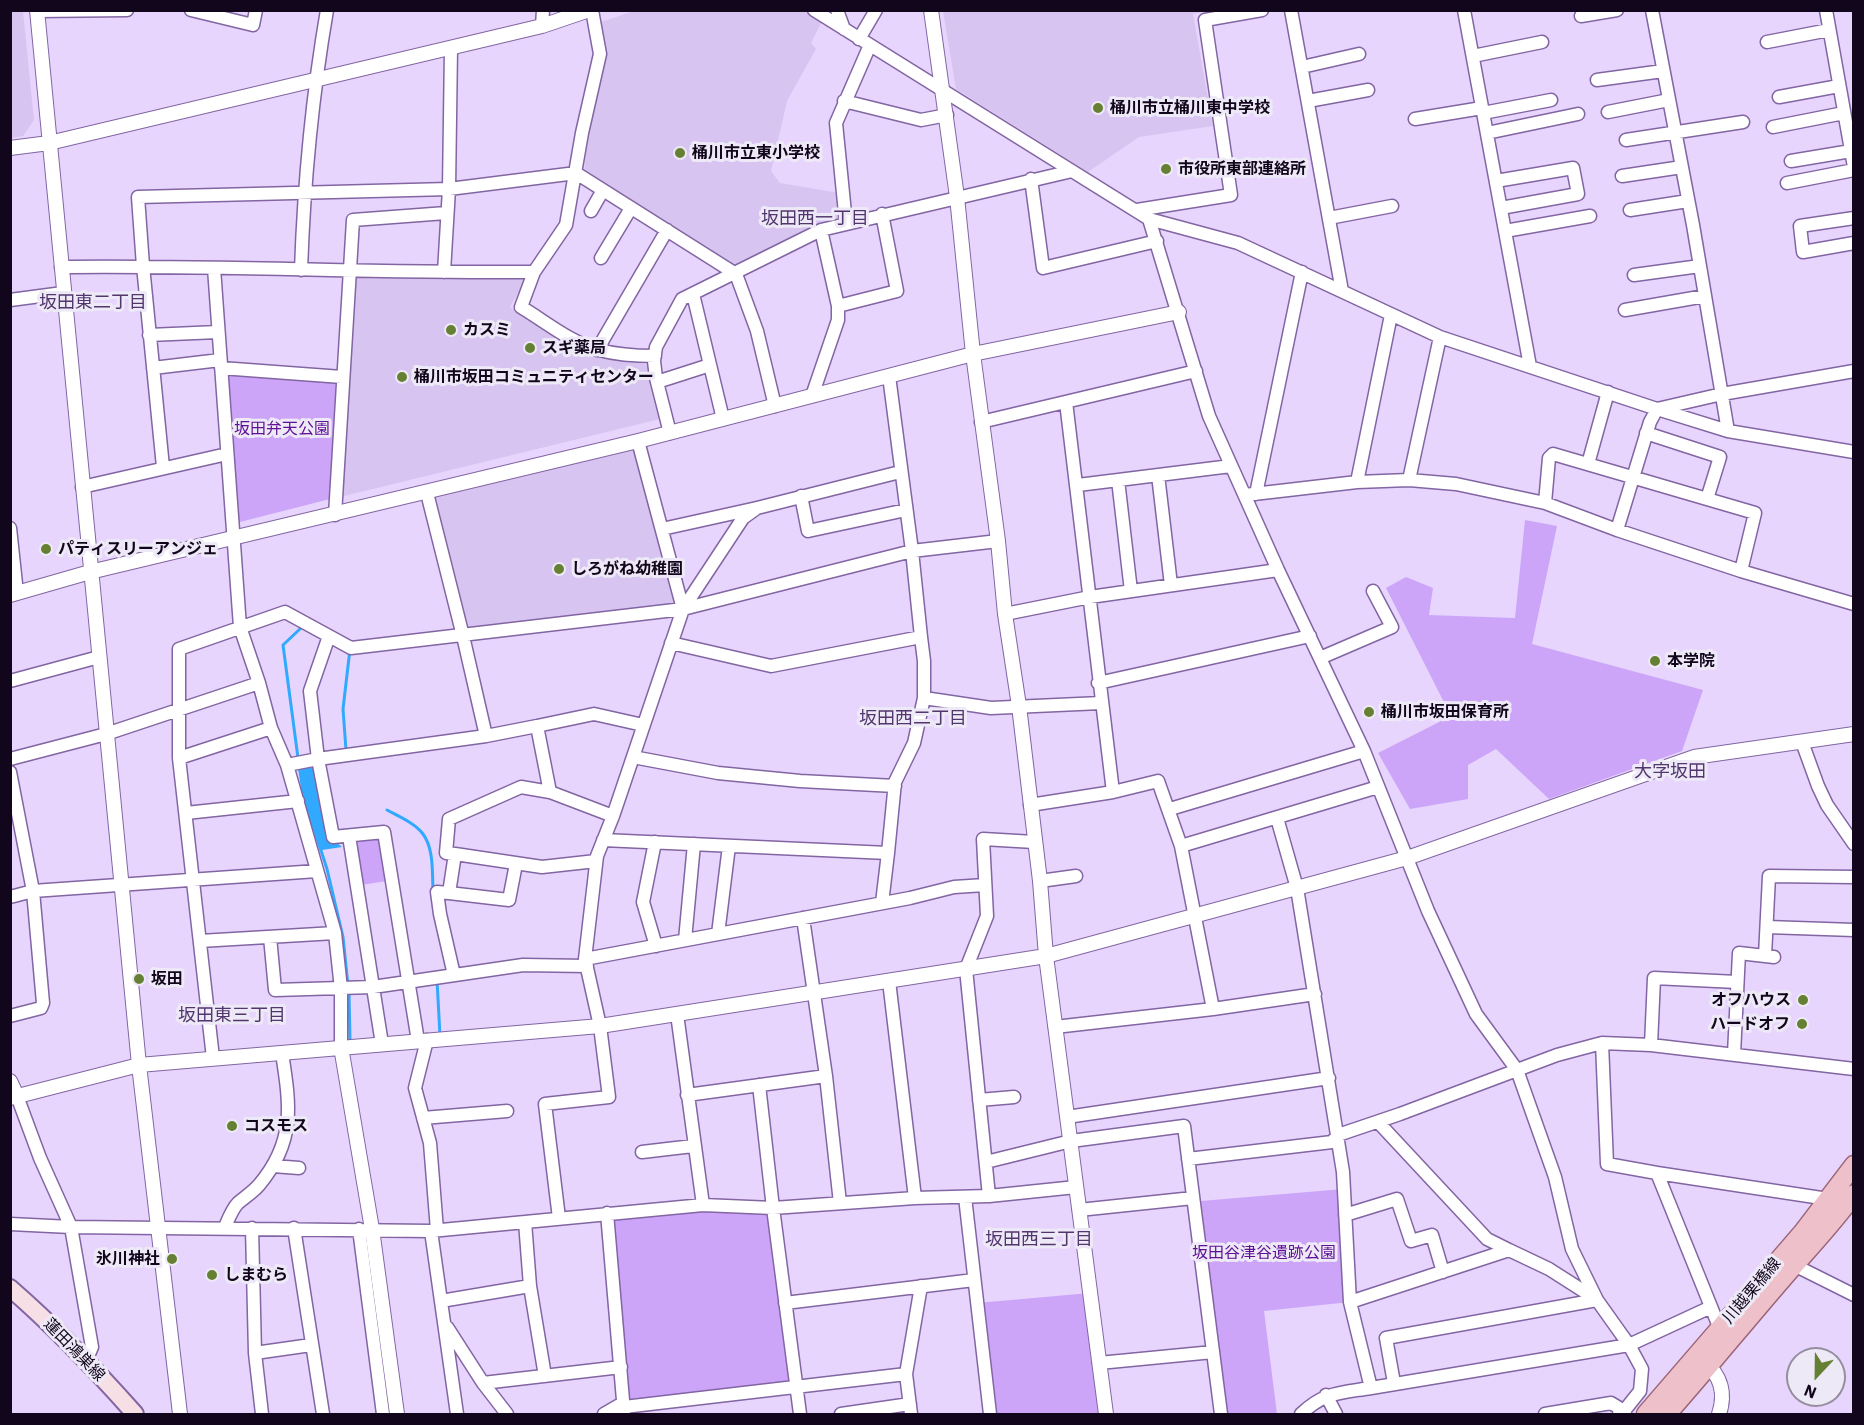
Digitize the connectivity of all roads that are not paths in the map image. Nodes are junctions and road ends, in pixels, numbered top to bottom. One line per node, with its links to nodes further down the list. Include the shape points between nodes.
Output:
1 (191, 10): 2 (street, via 253,25)
2 (256, 10)
3 (327, 10): 30 (street)
4 (543, 10): 19 (street)
5 (591, 10): 19 (street); 58 (street, via 600,54)
6 (814, 10): 20 (street)
7 (837, 10): 20 (street)
8 (876, 10): 22 (street)
9 (932, 10): 34 (street)
10 (1262, 10): 71 (street, via 1205,20 1231,195)
11 (1291, 10): 28 (street)
12 (1464, 10): 27 (street)
13 (1617, 10): 18 (street)
14 (1652, 10): 29 (street)
15 (1826, 10): 21 (street)
16 (37, 11): 17 (street); 51 (street)
17 (125, 11)
18 (1581, 16)
19 (542, 26): 25 (street)
20 (844, 29): 22 (street)
21 (1829, 30): 24 (street); 32 (street)
22 (864, 42): 34 (street); 38 (street)
23 (1542, 42): 27 (street)
24 (1767, 42)
25 (451, 48): 30 (street); 63 (street)
26 (1359, 54): 28 (street)
27 (1473, 56): 40 (street)
28 (1302, 67): 39 (street)
29 (1663, 71): 31 (street); 37 (street)
30 (315, 80): 51 (street); 65 (street)
31 (1597, 80)
32 (1839, 86): 35 (street); 42 (street)
33 (1368, 90): 39 (street)
34 (944, 92): 44 (street); 57 (street)
35 (1779, 97)
36 (1551, 100): 40 (street)
37 (1669, 100): 41 (street); 49 (street)
38 (844, 101): 44 (street, via 921,120); 80 (street, via 836,123)
39 (1308, 101): 77 (street)
40 (1483, 110): 45 (street); 48 (street)
41 (1608, 112)
42 (1844, 113): 47 (street); 53 (street)
43 (1578, 114): 48 (street)
44 (947, 115): 66 (street)
45 (1415, 119)
46 (1743, 122): 49 (street)
47 (1773, 127)
48 (1487, 133): 61 (street)
49 (1675, 133): 50 (street); 55 (street)
50 (1626, 140)
51 (49, 143): 52 (street); 89 (street)
52 (10, 148)
53 (1851, 151): 54 (street); 56 (street)
54 (1791, 161)
55 (1682, 167): 59 (street); 67 (street)
56 (1854, 169): 62 (street)
57 (1072, 171): 60 (street); 71 (street)
58 (576, 174): 63 (street); 64 (street); 94 (street, via 566,225)
59 (1622, 176)
60 (1031, 179): 66 (street); 84 (street, via 1043,268)
61 (1496, 181): 70 (street); 70 (street, via 1573,168 1578,194)
62 (1787, 183)
63 (449, 189): 65 (street); 74 (street)
64 (603, 190): 69 (street); 73 (street)
65 (303, 192): 87 (street, via 138,197); 91 (street)
66 (957, 197): 75 (street); 111 (street)
67 (1688, 201): 72 (street); 88 (street)
68 (1392, 206): 77 (street)
69 (631, 208): 81 (street); 86 (street)
70 (1501, 208): 83 (street)
71 (1137, 210): 79 (street)
72 (1630, 210)
73 (591, 211)
74 (446, 213): 92 (street, via 353,220); 93 (street)
75 (882, 214): 80 (street); 103 (street, via 897,291)
76 (1590, 216): 83 (street)
77 (1329, 218): 98 (street)
78 (1854, 218): 85 (street, via 1800,226 1803,252)
79 (1149, 219): 84 (street); 95 (street, via 1238,243)
80 (846, 223): 82 (street)
81 (666, 230): 96 (street); 110 (street)
82 (821, 230): 96 (street); 103 (street)
83 (1505, 231): 115 (street)
84 (1157, 241): 105 (street)
85 (1854, 243)
86 (601, 258)
87 (142, 266): 89 (street); 90 (street); 108 (street)
88 (1700, 266): 97 (street); 101 (street)
89 (61, 267): 99 (street)
90 (214, 268): 91 (street); 107 (street)
91 (301, 270): 92 (street)
92 (350, 270): 93 (street); 120 (street)
93 (444, 272): 94 (street)
94 (534, 272): 110 (street, via 521,307)
95 (1302, 272): 98 (street); 148 (street)
96 (736, 274): 100 (street); 126 (street, via 757,331)
97 (1634, 275)
98 (1342, 291): 106 (street)
99 (63, 293): 102 (street); 146 (street)
100 (693, 294): 112 (street, via 682,299); 114 (street)
101 (1705, 296): 104 (street); 123 (street)
102 (10, 300)
103 (837, 306): 124 (street, via 838,320)
104 (1625, 310)
105 (1179, 312): 111 (street); 117 (street)
106 (1391, 315): 109 (street); 144 (street)
107 (218, 332): 108 (street); 113 (street)
108 (150, 335): 116 (street)
109 (1440, 337): 115 (street); 143 (street)
110 (597, 350): 112 (street)
111 (973, 354): 119 (street); 129 (street)
112 (655, 356): 121 (street)
113 (220, 364): 116 (street); 120 (street); 135 (street)
114 (710, 365): 121 (street); 128 (street)
115 (1530, 366): 122 (street)
116 (153, 368): 138 (street)
117 (1196, 371): 125 (street); 137 (street, via 1209,416)
118 (1854, 371): 123 (street)
119 (889, 376): 124 (street); 139 (street)
120 (342, 377): 154 (street)
121 (657, 382): 131 (street)
122 (1608, 392): 127 (street); 136 (street)
123 (1722, 394): 127 (street); 130 (street)
124 (812, 396): 126 (street)
125 (1066, 402): 129 (street); 145 (street)
126 (775, 406): 128 (street)
127 (1657, 409): 130 (street); 132 (street)
128 (723, 419): 131 (street)
129 (981, 422): 159 (street)
130 (1728, 431): 134 (street)
131 (670, 433): 133 (street)
132 (1646, 433): 141 (street); 150 (street, via 1720,457)
133 (638, 441): 147 (street); 156 (street)
134 (1854, 452)
135 (226, 454): 138 (street); 158 (street)
136 (1588, 464): 141 (street); 151 (street, via 1553,454 1549,458)
137 (1231, 466): 140 (street); 148 (street)
138 (163, 467): 146 (street)
139 (900, 472): 149 (street); 153 (street)
140 (1158, 475): 142 (street); 164 (street)
141 (1633, 477): 150 (street); 157 (street)
142 (1118, 480): 145 (street); 165 (street)
143 (1410, 480): 144 (street); 151 (street, via 1456,484)
144 (1357, 482): 148 (street)
145 (1077, 485): 168 (street)
146 (82, 487): 163 (street)
147 (427, 493): 154 (street); 174 (street)
148 (1250, 495): 161 (street)
149 (801, 496): 152 (street); 153 (street, via 808,531)
150 (1707, 499): 162 (street, via 1755,513)
151 (1545, 503): 157 (street)
152 (757, 508): 156 (street); 170 (street, via 743,518)
153 (906, 510): 160 (street)
154 (335, 515): 158 (street)
155 (10, 528): 167 (street)
156 (662, 529): 170 (street)
157 (1617, 530): 162 (street)
158 (233, 540): 163 (street); 172 (street)
159 (998, 541): 160 (street); 171 (street)
160 (912, 551): 170 (street); 176 (street)
161 (1278, 570): 164 (street); 175 (street)
162 (1741, 571): 169 (street)
163 (90, 573): 167 (street); 178 (street)
164 (1171, 585): 165 (street)
165 (1131, 591): 168 (street)
166 (1373, 591): 179 (street, via 1392,627)
167 (14, 594)
168 (1090, 597): 171 (street); 182 (street)
169 (1854, 604)
170 (683, 609): 174 (street); 177 (street)
171 (1005, 614): 185 (street)
172 (240, 627): 173 (street, via 285,612); 181 (street); 186 (street, via 179,649)
173 (329, 636): 174 (street, via 351,648); 198 (street, via 310,691)
174 (463, 636): 192 (street)
175 (1310, 636): 179 (street); 182 (street)
176 (921, 637): 177 (street, via 771,666); 183 (street)
177 (671, 643): 187 (street)
178 (99, 657): 180 (street); 190 (street)
179 (1320, 658): 194 (street)
180 (10, 681)
181 (259, 683): 186 (street); 189 (street)
182 (1098, 683): 184 (street)
183 (924, 698): 185 (street, via 991,708); 201 (street, via 914,743)
184 (1101, 703): 185 (street); 204 (street)
185 (1018, 706): 206 (street)
186 (179, 709): 190 (street); 196 (street)
187 (644, 725): 188 (street, via 594,714); 195 (street)
188 (537, 726): 192 (street); 203 (street)
189 (271, 728): 196 (street); 199 (street)
190 (106, 734): 197 (street); 230 (street)
191 (1854, 734): 193 (street)
192 (486, 736): 198 (street)
193 (1802, 742): 217 (street, via 1827,805); 222 (street, via 1694,757)
194 (1364, 751): 202 (street); 207 (street)
195 (633, 757): 201 (street, via 726,773); 209 (street)
196 (180, 758): 208 (street)
197 (10, 759)
198 (318, 759): 199 (street); 212 (street, via 333,837)
199 (287, 765): 205 (street)
200 (10, 772): 211 (street)
201 (895, 786): 220 (street)
202 (1378, 787): 210 (street); 222 (street)
203 (550, 792): 209 (street); 221 (street, via 521,787 449,819 446,853)
204 (1113, 792): 206 (street); 207 (street, via 1158,781)
205 (298, 801): 208 (street); 225 (street)
206 (1030, 805): 215 (street)
207 (1170, 809): 219 (street)
208 (186, 813): 228 (street)
209 (613, 816): 213 (street)
210 (1276, 818): 219 (street); 232 (street)
211 (16, 831): 233 (street)
212 (348, 837): 251 (street, via 384,832); 254 (street)
213 (603, 840): 214 (street); 223 (street)
214 (656, 842): 216 (street); 246 (street, via 644,902)
215 (1034, 842): 229 (street); 231 (street, via 983,839)
216 (694, 844): 218 (street); 244 (street)
217 (1854, 844)
218 (729, 846): 220 (street); 242 (street)
219 (1181, 846): 237 (street)
220 (888, 853): 236 (street)
221 (455, 854): 224 (street); 234 (street)
222 (1407, 858): 232 (street); 273 (street, via 1476,1014)
223 (596, 861): 224 (street, via 542,867); 248 (street)
224 (516, 864): 234 (street, via 509,900)
225 (317, 872): 228 (street); 241 (street)
226 (1076, 876): 229 (street)
227 (1854, 878): 239 (street, via 1769,876)
228 (193, 879): 230 (street); 245 (street)
229 (1040, 881): 247 (street)
230 (121, 885): 233 (street); 271 (street)
231 (985, 885): 236 (street, via 954,887); 249 (street, via 987,916)
232 (1297, 888): 237 (street); 257 (street)
233 (33, 891): 235 (street); 260 (street, via 43,1003 41,1008)
234 (449, 893): 250 (street, via 437,892)
235 (10, 897)
236 (882, 903): 238 (street)
237 (1195, 916): 247 (street); 258 (street)
238 (803, 918): 242 (street); 256 (street)
239 (1767, 927): 240 (street); 253 (street, via 1769,956 1739,953)
240 (1854, 930)
241 (335, 933): 243 (street); 255 (street)
242 (718, 934): 244 (street)
243 (270, 937): 245 (street); 255 (street, via 275,990)
244 (685, 940): 246 (street)
245 (200, 941): 270 (street)
246 (656, 946): 248 (street)
247 (1046, 956): 249 (street); 262 (street)
248 (586, 963): 250 (street, via 523,965); 261 (street)
249 (966, 969): 252 (street); 281 (street)
250 (454, 975): 251 (street)
251 (407, 981): 254 (street); 263 (street)
252 (889, 981): 256 (street); 300 (street)
253 (1737, 982): 266 (street, via 1654,978); 269 (street)
254 (373, 987): 255 (street); 265 (street)
255 (341, 988): 267 (street)
256 (813, 992): 259 (street); 274 (street)
257 (1315, 994): 258 (street); 275 (street)
258 (1213, 1009): 262 (street)
259 (677, 1014): 261 (street); 278 (street)
260 (10, 1016)
261 (600, 1026): 263 (street); 309 (street, via 609,1097 545,1104)
262 (1055, 1027): 283 (street)
263 (423, 1041): 265 (street); 284 (street, via 415,1088)
264 (1602, 1043): 266 (street); 273 (street); 295 (street, via 1607,1164)
265 (382, 1044): 267 (street)
266 (1651, 1045): 269 (street)
267 (342, 1047): 268 (street); 317 (street)
268 (282, 1053): 270 (street); 293 (street, via 289,1095 288,1123)
269 (1734, 1054): 272 (street)
270 (213, 1058): 271 (street)
271 (139, 1065): 279 (street); 313 (street)
272 (1854, 1069)
273 (1517, 1070): 285 (street); 327 (street, via 1555,1177 1572,1249)
274 (825, 1076): 277 (street); 303 (street)
275 (1329, 1078): 283 (street); 286 (street)
276 (10, 1081): 279 (street)
277 (759, 1085): 278 (street); 305 (street)
278 (687, 1095): 288 (street)
279 (14, 1097): 312 (street)
280 (1014, 1097): 281 (street)
281 (979, 1100): 291 (street)
282 (507, 1111): 284 (street)
283 (1067, 1117): 287 (street)
284 (423, 1118): 318 (street, via 430,1143)
285 (1378, 1122): 286 (street); 319 (street, via 1487,1239)
286 (1338, 1135): 290 (street, via 1332,1142); 308 (street)
287 (1071, 1141): 290 (street, via 1184,1126); 291 (street); 296 (street)
288 (693, 1146): 289 (street); 304 (street)
289 (642, 1152)
290 (1188, 1159): 301 (street)
291 (986, 1162): 298 (street)
292 (1854, 1165): 302 (main road, 川越栗橋線)
293 (273, 1166): 294 (street); 314 (street, via 236,1205)
294 (299, 1168)
295 (1657, 1173): 302 (street); 331 (street)
296 (1076, 1187): 298 (street); 306 (street)
297 (1854, 1194): 320 (main road, 川越栗橋線)
298 (989, 1196): 299 (street)
299 (964, 1197): 300 (street); 322 (street)
300 (915, 1198): 303 (street)
301 (1193, 1198): 306 (street); 336 (street)
302 (1828, 1199): 333 (main road, 川越栗橋線)
303 (840, 1203): 305 (street)
304 (703, 1205): 305 (street); 307 (street)
305 (773, 1208): 330 (street)
306 (1079, 1210): 340 (street)
307 (607, 1213): 309 (street); 341 (street)
308 (1345, 1215): 321 (street, via 1397,1199 1411,1241 1432,1235); 329 (street)
309 (558, 1218): 310 (street)
310 (525, 1222): 318 (street); 323 (street)
311 (10, 1224): 312 (street)
312 (71, 1227): 313 (street); 338 (street, via 92,1347)
313 (159, 1227): 314 (street); 353 (street)
314 (225, 1227): 315 (street)
315 (252, 1228): 316 (street); 337 (street)
316 (294, 1228): 317 (street); 334 (street)
317 (365, 1229): 318 (street); 356 (street); 357 (street)
318 (434, 1231): 328 (street)
319 (1509, 1250): 321 (street); 327 (street, via 1549,1269)
320 (1794, 1265): 326 (street); 339 (main road, 川越栗橋線)
321 (1443, 1272): 329 (street)
322 (974, 1280): 324 (street); 363 (street)
323 (530, 1286): 328 (street); 343 (street)
324 (921, 1286): 330 (street); 342 (street)
325 (10, 1288): 338 (main road, 蓮田鴻巣線)
326 (1854, 1295)
327 (1597, 1300): 335 (street); 345 (street, via 1386,1338)
328 (441, 1301): 332 (street)
329 (1350, 1302): 347 (street)
330 (785, 1303): 346 (street)
331 (1711, 1308): 333 (street); 335 (street)
332 (445, 1323): 344 (street); 358 (street)
333 (1720, 1329): 339 (main road, 川越栗橋線)
334 (311, 1345): 337 (street); 355 (street)
335 (1629, 1346): 345 (street); 351 (street, via 1642,1369 1640,1391)
336 (1213, 1352): 340 (street); 365 (street)
337 (255, 1353): 354 (street)
338 (86, 1361): 352 (main road, 蓮田鴻巣線)
339 (1704, 1361): 369 (main road, 川越栗橋線); 370 (main road, 川越栗橋線); 371 (street, via 1724,1391)
340 (1099, 1364): 364 (street)
341 (621, 1368): 343 (street); 349 (street)
342 (906, 1374): 346 (street); 350 (street)
343 (545, 1376): 344 (street)
344 (483, 1383): 359 (street)
345 (1394, 1383): 347 (street)
346 (796, 1387): 349 (street); 361 (street)
347 (1371, 1388): 348 (street)
348 (1326, 1395): 366 (street); 367 (street)
349 (624, 1408): 360 (street)
350 (910, 1409): 362 (street)
351 (1622, 1413): 368 (street, via 1611,1403)
352 (135, 1414)
353 (180, 1414)
354 (262, 1414)
355 (323, 1414)
356 (383, 1414)
357 (397, 1414)
358 (457, 1414)
359 (507, 1414)
360 (604, 1414)
361 (800, 1414)
362 (840, 1414)
363 (990, 1414)
364 (1106, 1414)
365 (1221, 1414)
366 (1300, 1414)
367 (1336, 1414)
368 (1545, 1414)
369 (1646, 1414)
370 (1667, 1414)
371 (1719, 1414)

